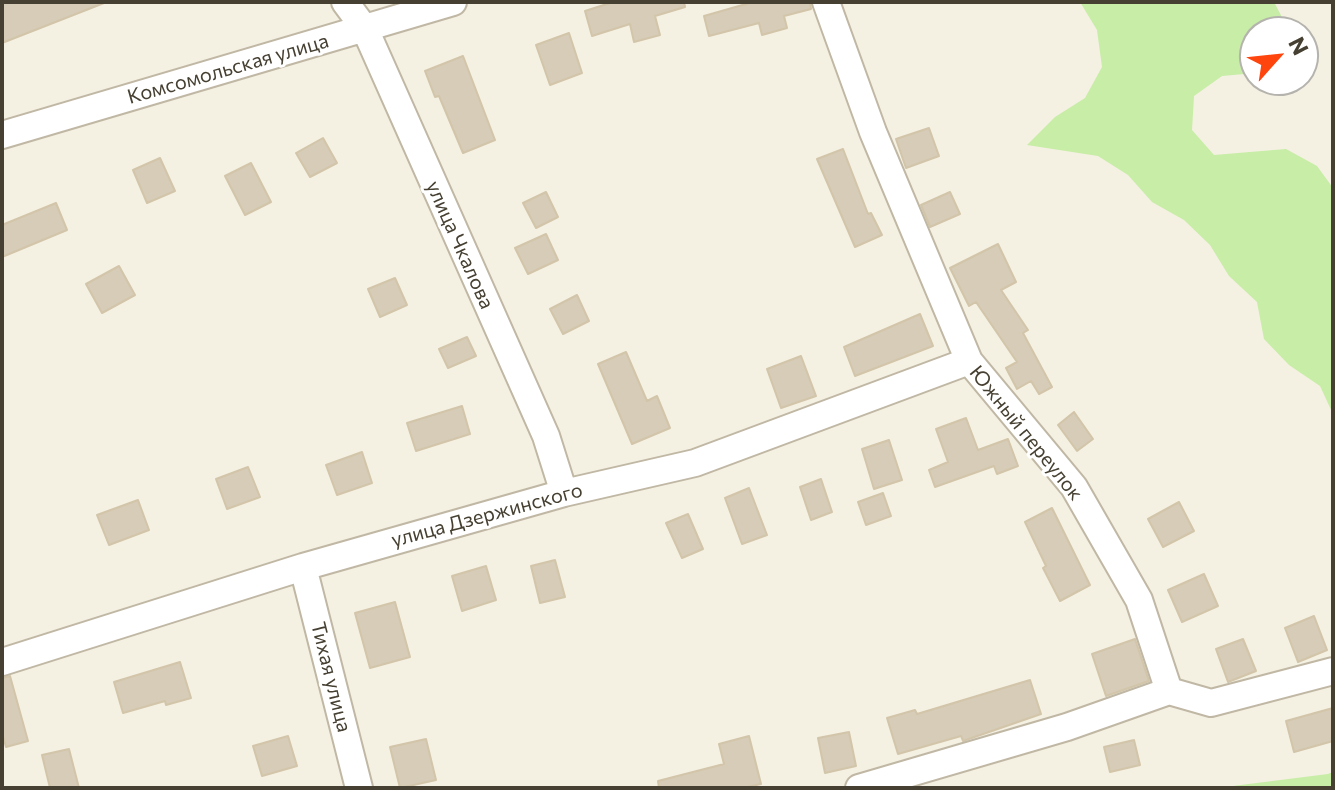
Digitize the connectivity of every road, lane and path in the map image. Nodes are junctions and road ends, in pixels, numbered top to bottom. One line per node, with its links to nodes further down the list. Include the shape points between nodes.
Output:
1 (345, 2): 4 (street, улица Чкалова)
2 (453, 2): 4 (street, Комсомольская улица)
3 (826, 2): 6 (street, Южный переулок, via 873,132)
4 (365, 29): 5 (street, Комсомольская улица); 7 (street, улица Чкалова, via 546,436)
5 (2, 135)
6 (969, 361): 7 (street, улица Дзержинского, via 695,463); 11 (street, Южный переулок, via 1074,487 1139,600)
7 (564, 493): 8 (street, улица Дзержинского)
8 (303, 567): 9 (street, улица Дзержинского); 12 (street, Тихая улица)
9 (2, 662)
10 (1333, 671): 11 (street, via 1211,703)
11 (1169, 691): 13 (street)
12 (359, 788)
13 (859, 788)

